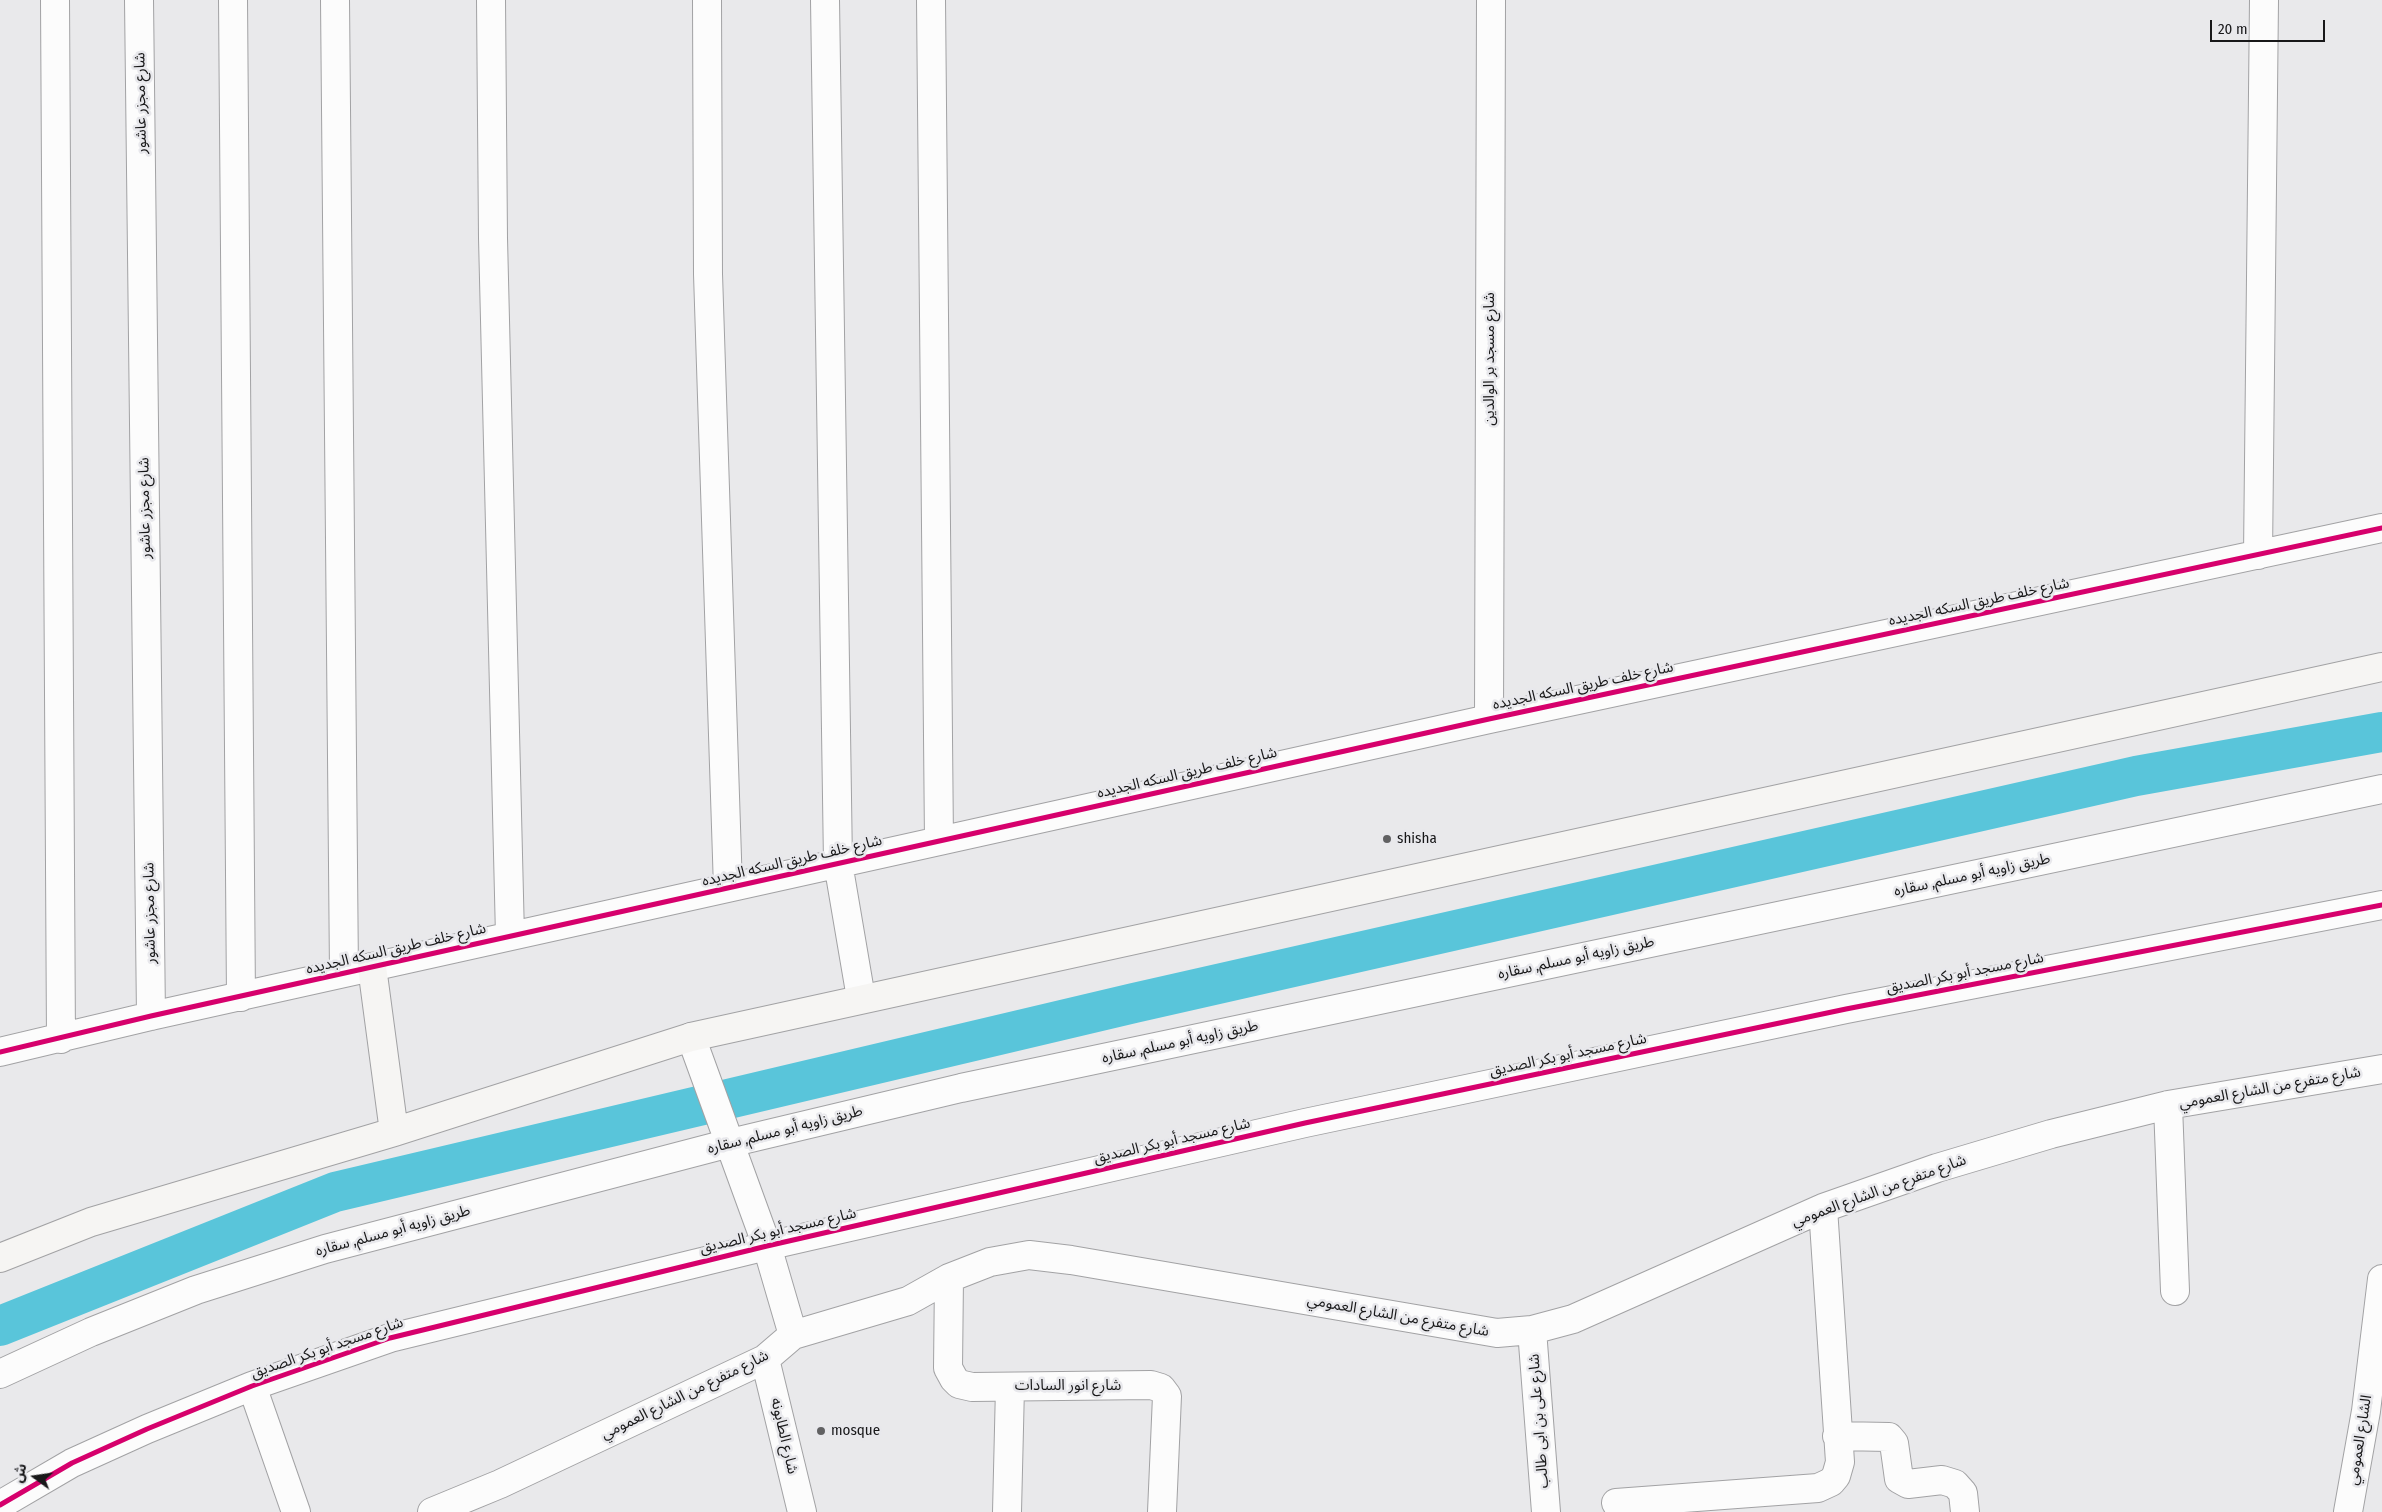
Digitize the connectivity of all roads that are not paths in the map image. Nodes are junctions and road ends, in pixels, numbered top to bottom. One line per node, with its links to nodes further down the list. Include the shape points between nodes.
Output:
1 (55, 0): 26 (street)
2 (139, 0): 25 (street, شارع مجزر عاشور)
3 (233, 0): 23 (street)
4 (335, 0): 22 (street)
5 (491, 0): 20 (street, via 493,238)
6 (707, 0): 18 (street, via 708,274)
7 (825, 0): 17 (street)
8 (931, 0): 16 (street)
9 (1491, 0): 14 (street, شارع مسجد بر الوالدين)
10 (2264, 0): 12 (street)
11 (2382, 528): 12 (street, شارع خلف طريق السكه الجديده)
12 (2258, 555): 14 (street, شارع خلف طريق السكه الجديده)
13 (2382, 667): 24 (main road)
14 (1489, 719): 16 (street, شارع خلف طريق السكه الجديده)
15 (2382, 789): 32 (street, طريق زاويه أبو مسلم, سقاره, via 970,1086)
16 (938, 841): 17 (street, شارع خلف طريق السكه الجديده)
17 (838, 863): 18 (street, شارع خلف طريق السكه الجديده); 24 (street)
18 (728, 888): 20 (street, شارع خلف طريق السكه الجديده)
19 (2382, 905): 34 (street, شارع مسجد أبو بكر الصديق, via 1856,1007 1324,1119)
20 (510, 936): 21 (street, شارع خلف طريق السكه الجديده)
21 (372, 967): 22 (street, شارع خلف طريق السكه الجديده); 31 (main road)
22 (344, 973): 23 (street, شارع خلف طريق السكه الجديده)
23 (241, 996): 25 (street, شارع خلف طريق السكه الجديده)
24 (861, 998): 27 (main road)
25 (151, 1016): 26 (street, شارع خلف طريق السكه الجديده)
26 (61, 1039): 28 (street, شارع خلف طريق السكه الجديده)
27 (695, 1048): 31 (main road); 32 (street)
28 (0, 1052)
29 (2382, 1069): 30 (street, شارع متفرع من الشارع العمومي)
30 (2168, 1105): 33 (street, شارع متفرع من الشارع العمومي, via 2051,1134 1937,1168); 38 (street)
31 (394, 1132): 35 (main road, via 91,1222)
32 (726, 1132): 34 (street); 42 (street, طريق زاويه أبو مسلم, سقاره, via 324,1249 196,1290 91,1332)
33 (1823, 1208): 39 (street, شارع متفرع من الشارع العمومي, via 1573,1319); 45 (street)
34 (767, 1246): 40 (street); 43 (street, شارع مسجد أبو بكر الصديق, via 390,1338)
35 (0, 1258)
36 (949, 1278): 39 (street, شارع متفرع من الشارع العمومي, via 990,1262 1029,1255 1497,1333); 40 (street, شارع متفرع من الشارع العمومي, via 908,1301); 44 (street, شارع انور السادات, via 950,1374 966,1387)
37 (2382, 1278): 56 (street, الشارع العمومي, via 2366,1411)
38 (2175, 1291)
39 (1532, 1330): 54 (street, شارع على بن ابى طالب)
40 (793, 1335): 41 (street, شارع متفرع من الشارع العمومي)
41 (765, 1359): 50 (street, شارع متفرع من الشارع العمومي, via 500,1484); 51 (street, شارع الطابونه)
42 (0, 1374)
43 (252, 1386): 48 (street, شارع مسجد أبو بكر الصديق, via 72,1463); 49 (street)
44 (1010, 1387): 52 (street); 53 (street, شارع انور السادات, via 1161,1388 1167,1396)
45 (1838, 1436): 46 (street, via 1840,1462 1831,1482); 55 (street, via 1889,1437 1894,1443 1899,1479 1908,1484 1942,1480 1954,1484 1963,1493)
46 (1781, 1502): 47 (street)
47 (1616, 1503)
48 (0, 1505)
49 (296, 1512)
50 (432, 1512)
51 (802, 1512)
52 (1007, 1512)
53 (1162, 1512)
54 (1546, 1512)
55 (1966, 1512)
56 (2348, 1512)

